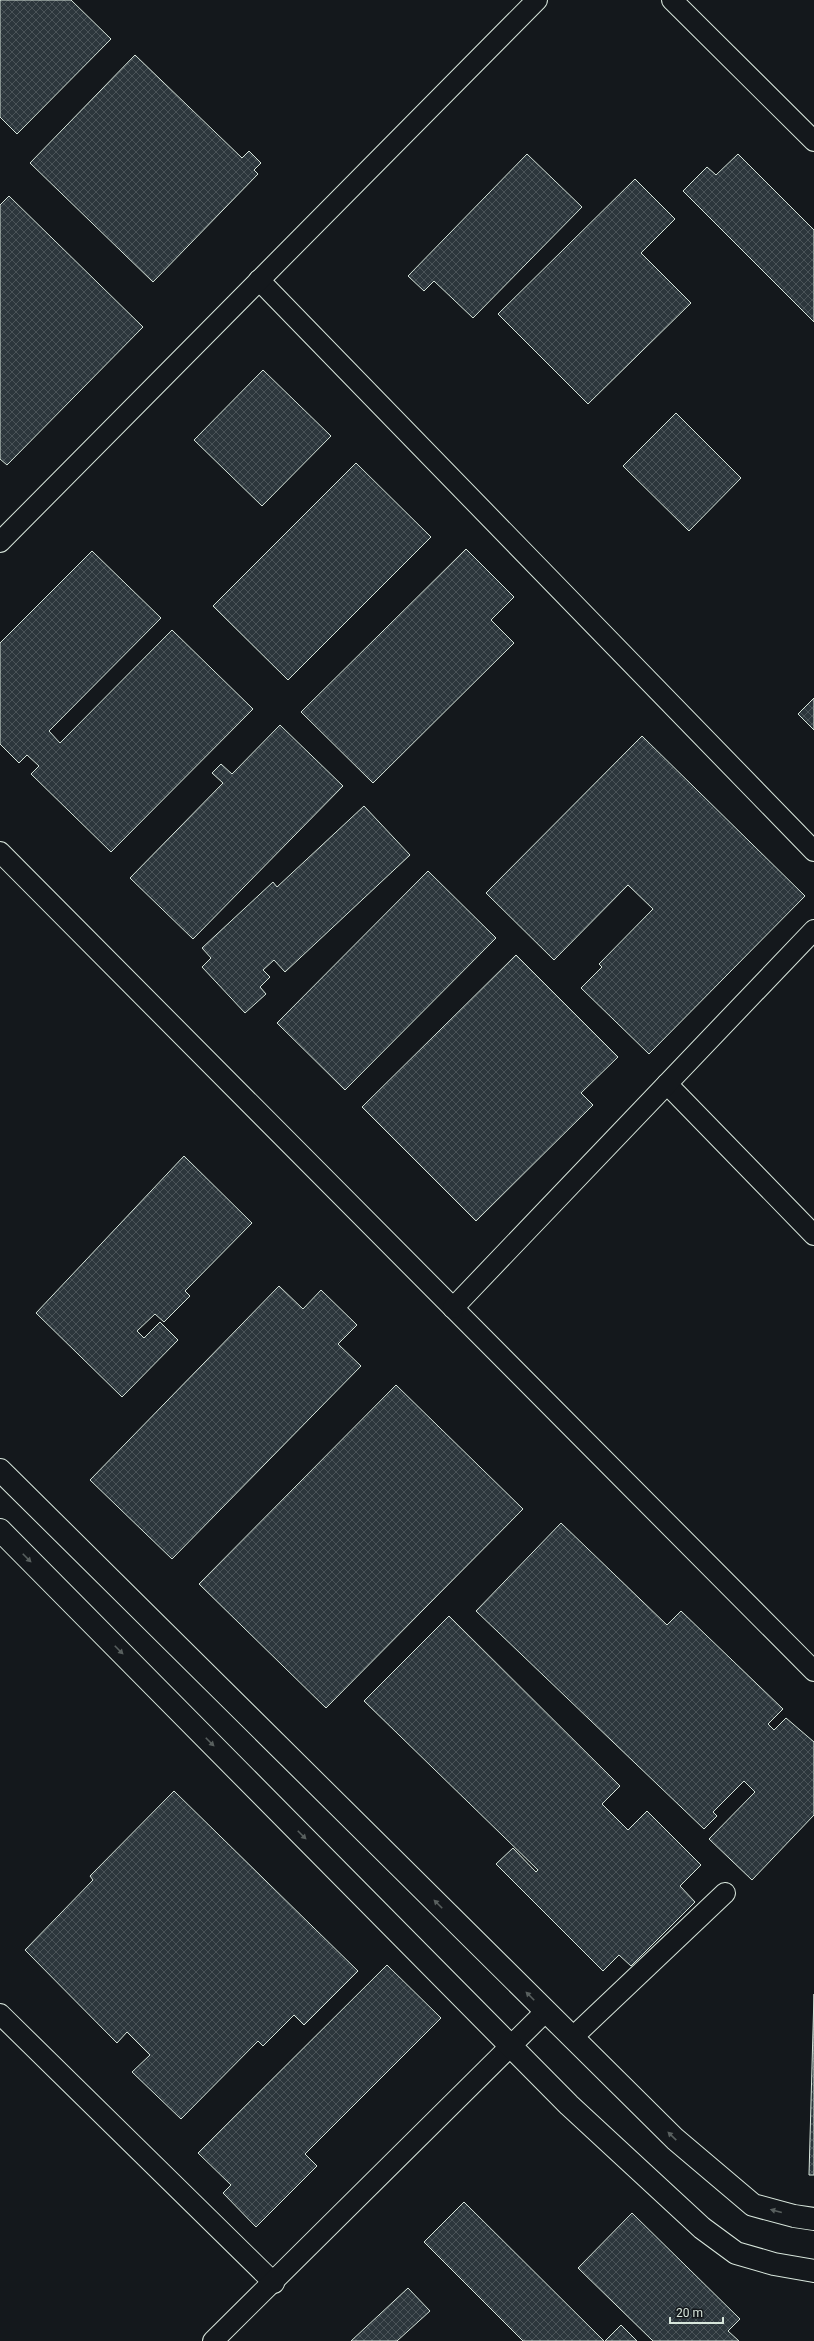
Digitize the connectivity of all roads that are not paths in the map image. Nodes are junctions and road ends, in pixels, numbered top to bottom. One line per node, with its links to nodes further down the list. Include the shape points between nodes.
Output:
1 (537, 0): 4 (street)
2 (672, 0): 3 (street)
3 (814, 141)
4 (259, 280): 5 (street); 6 (street)
5 (0, 542)
6 (814, 851)
7 (0, 852): 11 (street)
8 (814, 930): 9 (street)
9 (667, 1084): 10 (street); 11 (street)
10 (814, 1235)
11 (453, 1308): 14 (street)
12 (0, 1470): 16 (main road, one-way to 12)
13 (0, 1530): 19 (main road, one-way to 19)
14 (814, 1671)
15 (725, 1893): 18 (street)
16 (546, 2011): 18 (main road); 19 (street)
17 (0, 2014): 22 (street)
18 (573, 2037): 20 (main road, one-way to 18, via 753,2205 675,2139)
19 (511, 2046): 21 (main road, via 569,2105 702,2228 736,2253 774,2264); 22 (street)
20 (814, 2219)
21 (814, 2271)
22 (274, 2283): 23 (street)
23 (214, 2341)

